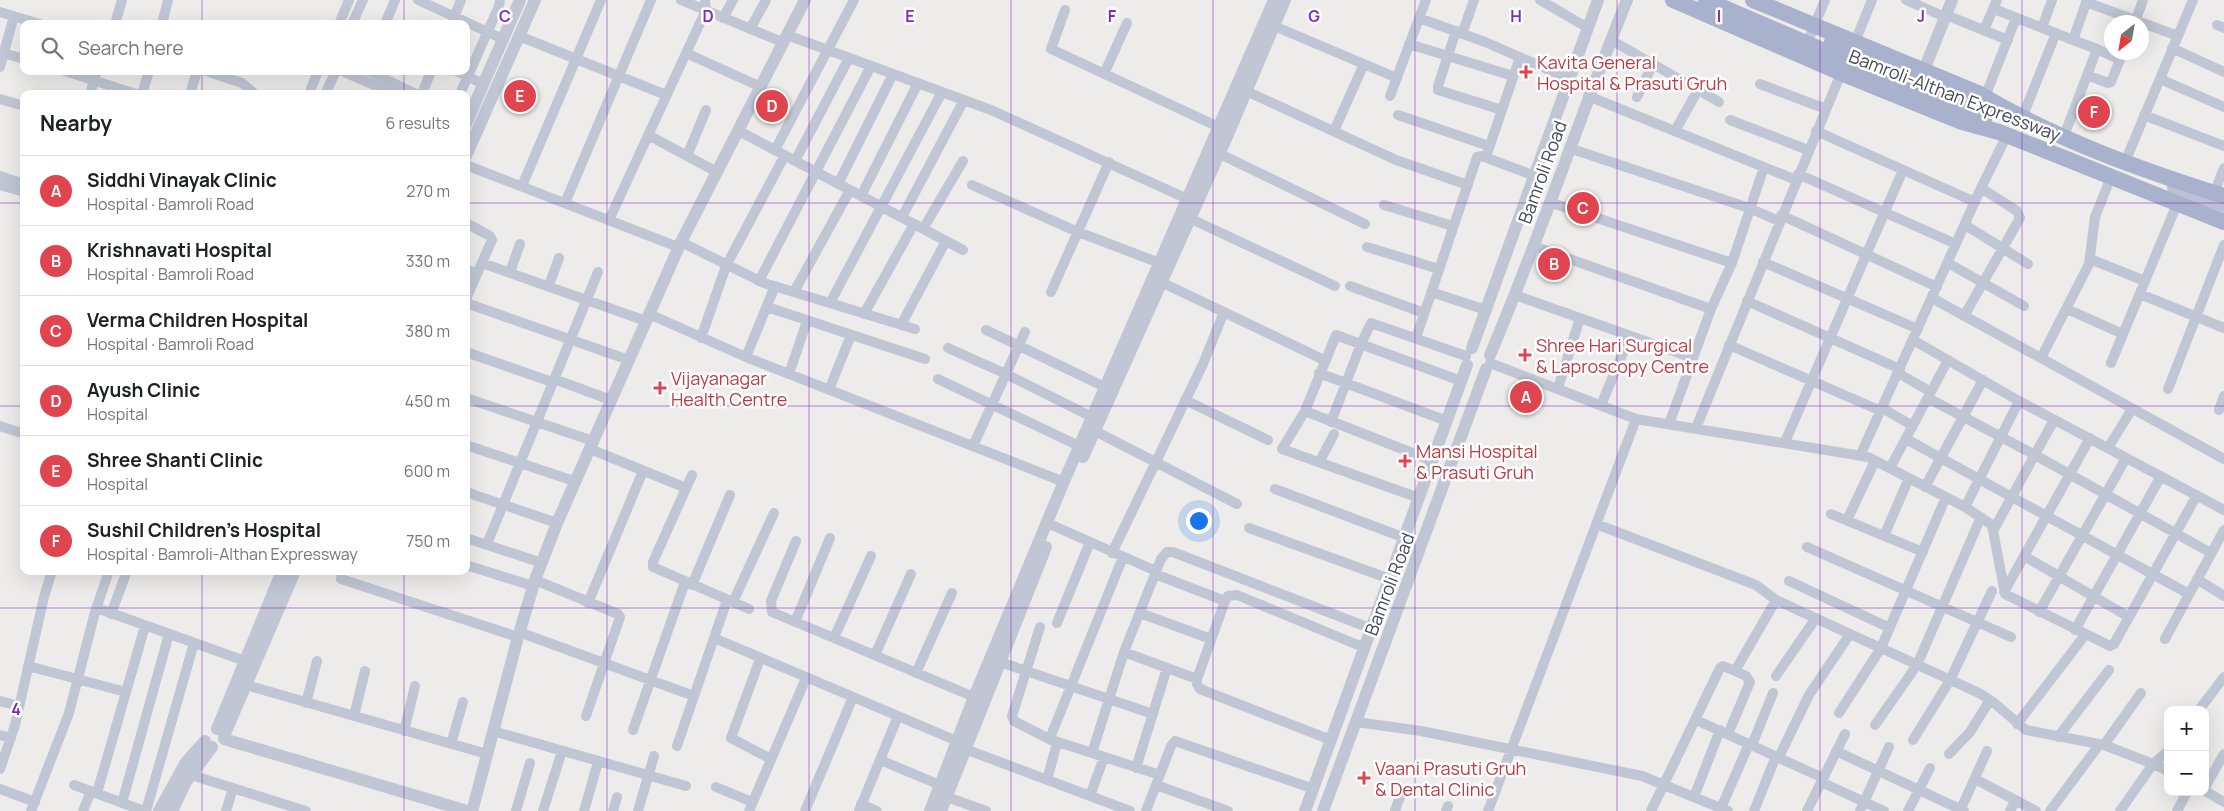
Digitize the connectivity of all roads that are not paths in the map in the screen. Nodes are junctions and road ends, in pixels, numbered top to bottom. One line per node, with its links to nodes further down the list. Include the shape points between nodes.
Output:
1 (122, 0): 50 (street)
2 (168, 0): 51 (street)
3 (349, 0): 52 (street)
4 (363, 0): 53 (street)
5 (395, 0): 54 (street)
6 (418, 0): 55 (street)
7 (461, 0): 55 (street)
8 (500, 0): 65 (street)
9 (520, 0): 71 (street)
10 (535, 0): 68 (street)
11 (601, 0): 87 (street)
12 (651, 0): 111 (street)
13 (682, 0): 39 (street)
14 (733, 0): 46 (street)
15 (766, 0): 63 (street)
16 (806, 0): 70 (street)
17 (854, 0): 79 (street)
18 (1274, 0): 153 (street)
19 (1285, 0): 58 (street)
20 (1426, 0): 47 (street)
21 (1474, 0): 66 (street)
22 (1540, 0): 61 (street)
23 (1598, 0): 61 (street, Bamroli Road)
24 (1626, 0): 72 (street, Bamroli Road)
25 (1673, 0): 84 (main road, Bamroli-Althan Expressway)
26 (1706, 0): 144 (main road, bridge)
27 (1733, 0): 144 (main road, bridge)
28 (1753, 0): 37 (main road, Bamroli-Althan Expressway)
29 (1825, 0): 59 (street)
30 (1872, 0): 75 (street)
31 (1906, 0): 45 (street)
32 (1952, 0): 45 (street)
33 (2052, 0): 62 (street)
34 (2142, 0): 43 (street)
35 (2192, 0): 69 (street)
36 (2087, 1): 42 (street); 74 (street)
37 (1769, 3): 59 (main road, Bamroli-Althan Expressway)
38 (1995, 4): 48 (street); 64 (street)
39 (706, 5): 46 (street); 82 (street)
40 (1065, 10): 99 (street, via 1051,49)
41 (0, 12): 44 (street)
42 (2121, 15)
43 (2137, 15)
44 (14, 16): 49 (street); 81 (street)
45 (1946, 16): 64 (street); 94 (street)
46 (723, 18): 63 (street)
47 (1419, 18): 66 (street); 76 (street)
48 (2016, 18): 62 (street); 73 (street)
49 (27, 20)
50 (116, 20)
51 (163, 20)
52 (340, 20)
53 (355, 20)
54 (387, 20)
55 (452, 20)
56 (1127, 23): 99 (street)
57 (470, 26): 65 (street)
58 (1274, 26): 90 (street); 132 (street)
59 (1814, 26): 75 (main road, Bamroli-Althan Expressway); 84 (street)
60 (2149, 26): 69 (street)
61 (1588, 28): 114 (street, Bamroli Road)
62 (2042, 28): 67 (street)
63 (750, 30): 70 (street)
64 (1984, 30): 73 (street)
65 (488, 32): 71 (street); 95 (street)
66 (1459, 33): 83 (street); 85 (street)
67 (2056, 33): 74 (street); 150 (street)
68 (519, 36): 87 (street); 152 (street)
69 (2178, 36): 77 (street)
70 (785, 38): 79 (street); 119 (street)
71 (503, 39): 117 (street)
72 (1611, 40): 91 (street); 136 (street, Bamroli Road)
73 (2008, 40): 144 (street)
74 (2073, 40): 78 (street)
75 (1855, 42): 94 (main road, Bamroli-Althan Expressway)
76 (1409, 44): 83 (street); 113 (street)
77 (2172, 48): 97 (street); 115 (street)
78 (2096, 49): 80 (street); 108 (street)
79 (827, 50): 88 (street); 164 (street)
80 (2104, 51)
81 (2, 52): 86 (street); 93 (street)
82 (686, 54): 119 (street); 134 (street)
83 (1447, 56): 112 (street); 146 (street, via 1438,90)
84 (1801, 56): 96 (main road, Bamroli-Althan Expressway)
85 (1520, 57): 112 (street); 114 (street)
86 (20, 58)
87 (576, 58): 111 (street); 190 (street)
88 (849, 58): 92 (street); 171 (street)
89 (2119, 60): 108 (street, via 2111,82)
90 (1364, 64): 113 (street); 154 (street)
91 (1653, 64): 131 (street); 137 (street)
92 (871, 66): 98 (street); 180 (street)
93 (0, 67)
94 (1924, 70): 144 (main road, Bamroli-Althan Expressway)
95 (470, 72)
96 (1841, 72): 143 (street); 158 (main road, Bamroli-Althan Expressway, via 1962,122)
97 (2224, 72)
98 (893, 74): 116 (street); 186 (street)
99 (1104, 74): 153 (street)
100 (148, 75): 122 (street)
101 (196, 75): 123 (street)
102 (218, 75): 124 (street, via 242,83)
103 (316, 75): 125 (street)
104 (334, 75): 126 (street)
105 (350, 75): 127 (street)
106 (376, 75): 128 (street)
107 (429, 75): 129 (street)
108 (2087, 75): 160 (street)
109 (95, 76): 120 (street); 121 (street)
110 (468, 76): 117 (street); 130 (street)
111 (619, 76): 134 (street); 199 (street)
112 (1513, 76): 146 (street)
113 (1397, 78): 135 (street)
114 (1570, 79): 182 (street, Bamroli Road)
115 (2160, 79): 142 (street); 149 (street)
116 (918, 83): 133 (street); 194 (street)
117 (483, 84): 147 (street)
118 (1760, 84): 143 (street)
119 (761, 86): 157 (street)
120 (91, 90)
121 (127, 90)
122 (143, 90)
123 (191, 90)
124 (250, 90)
125 (311, 90)
126 (327, 90)
127 (378, 90)
128 (408, 90)
129 (424, 90)
130 (462, 90)
131 (1698, 90): 140 (street); 155 (street)
132 (1246, 91): 153 (street); 154 (street)
133 (942, 92): 139 (street); 202 (street)
134 (666, 95): 159 (street)
135 (1390, 96)
136 (1588, 96): 155 (street); 163 (street, Bamroli Road)
137 (1637, 98)
138 (0, 99): 141 (street)
139 (964, 100): 173 (street); 206 (street)
140 (1719, 102)
141 (20, 105)
142 (2224, 108)
143 (1826, 109): 156 (street)
144 (1987, 109): 150 (main road); 158 (main road)
145 (706, 110): 169 (street)
146 (1502, 110): 161 (street)
147 (470, 115)
148 (1398, 115): 161 (street)
149 (2144, 115): 162 (street); 174 (street)
150 (2018, 116): 160 (main road)
151 (1730, 120): 165 (street)
152 (471, 130)
153 (1224, 130): 167 (street); 196 (street)
154 (1334, 131): 189 (street, via 1396,160)
155 (1675, 131): 176 (street)
156 (1816, 131): 165 (street); 178 (street)
157 (739, 132): 164 (street); 179 (street)
158 (2003, 134): 166 (main road, Bamroli-Althan Expressway); 191 (street)
159 (648, 135): 169 (street); 209 (street)
160 (2061, 135): 174 (main road); 195 (main road, via 2074,148 2119,168)
161 (1489, 146): 170 (street)
162 (2224, 146)
163 (1569, 148): 197 (street, Bamroli Road); 203 (street)
164 (775, 150): 168 (street)
165 (1808, 150): 183 (street)
166 (2050, 153): 184 (main road, Bamroli-Althan Expressway); 205 (main road, via 2068,154)
167 (1218, 154): 196 (street); 211 (street)
168 (785, 155): 171 (street); 235 (street)
169 (687, 156): 179 (street)
170 (1486, 157): 182 (street); 189 (street, via 1477,157)
171 (795, 161): 180 (street)
172 (963, 161): 214 (street)
173 (1110, 162): 196 (street); 216 (street)
174 (2125, 162): 195 (main road)
175 (470, 166): 190 (street)
176 (1764, 167): 183 (street); 203 (street)
177 (2224, 168): 195 (street)
178 (1903, 170): 198 (street); 204 (street)
179 (717, 172): 220 (street)
180 (817, 172): 186 (street); 241 (street)
181 (0, 176): 185 (street)
182 (1535, 176): 266 (street, Bamroli Road)
183 (1797, 177): 204 (street); 208 (street)
184 (2111, 177): 201 (main road, Bamroli-Althan Expressway); 228 (street, via 2095,217)
185 (20, 183)
186 (838, 184): 192 (street)
187 (0, 185): 193 (street)
188 (972, 185): 216 (street)
189 (1468, 185): 215 (street)
190 (522, 186): 199 (street)
191 (1981, 188): 198 (street); 224 (street, via 2019,214 2019,222)
192 (850, 190): 194 (street); 251 (street)
193 (20, 191)
194 (861, 196): 202 (street)
195 (2221, 198)
196 (1192, 200): 207 (street); 233 (street)
197 (1549, 202): 222 (street, Bamroli Road); 231 (street)
198 (1975, 202): 213 (street)
199 (565, 203): 209 (street)
200 (1384, 204): 215 (street)
201 (2177, 204): 210 (main road, Bamroli-Althan Expressway); 242 (street)
202 (882, 207): 206 (street); 260 (street)
203 (1749, 208): 208 (street); 231 (street)
204 (1885, 212): 219 (street); 226 (street)
205 (2224, 214)
206 (902, 217): 214 (street)
207 (1189, 218): 233 (street); 247 (street)
208 (1780, 218): 226 (street); 229 (street)
209 (609, 220): 220 (street)
210 (2224, 222)
211 (1365, 224)
212 (470, 225): 230 (street, via 492,237)
213 (1965, 225): 219 (street); 224 (street)
214 (918, 226): 217 (street); 269 (street)
215 (1453, 226): 236 (street)
216 (1078, 232): 233 (street); 252 (street)
217 (946, 241): 225 (street); 275 (street)
218 (520, 244): 238 (street)
219 (1956, 244): 232 (street)
220 (679, 245): 235 (street); 272 (street)
221 (2224, 245): 271 (street)
222 (1533, 246): 255 (street, Bamroli Road); 264 (street)
223 (1367, 247): 236 (street)
224 (2005, 248): 234 (street); 244 (street)
225 (963, 250)
226 (1867, 254): 249 (street); 258 (street)
227 (559, 258): 245 (street)
228 (2090, 259): 242 (street); 265 (street)
229 (1762, 262): 258 (street); 259 (street)
230 (482, 263): 238 (street); 240 (street)
231 (1732, 263): 264 (street)
232 (1948, 263): 244 (street); 249 (street)
233 (1163, 264): 243 (street); 314 (street)
234 (2028, 264)
235 (726, 266): 241 (street); 284 (street)
236 (1439, 269): 253 (street)
237 (470, 271): 240 (street)
238 (510, 272): 245 (street)
239 (598, 272): 256 (street)
240 (478, 274): 250 (street)
241 (759, 281): 246 (street)
242 (2145, 281): 254 (street)
243 (1161, 282): 267 (street); 341 (street)
244 (1984, 283): 262 (street); 270 (street)
245 (548, 285): 256 (street)
246 (775, 286): 251 (street); 263 (street)
247 (1335, 286)
248 (1350, 286): 268 (street)
249 (1937, 287): 257 (street)
250 (470, 291)
251 (794, 292): 260 (street)
252 (1051, 292)
253 (1431, 292): 266 (street); 268 (street)
254 (2140, 294): 271 (street); 281 (street)
255 (1515, 295): 273 (street); 302 (street, Bamroli Road)
256 (587, 298): 272 (street); 287 (street)
257 (1932, 298): 270 (street); 278 (street)
258 (1848, 299): 278 (street); 286 (street)
259 (1747, 301): 286 (street); 290 (street)
260 (830, 303): 269 (street)
261 (470, 304): 287 (street)
262 (2024, 306)
263 (766, 307): 274 (street); 295 (street)
264 (1712, 309): 296 (street)
265 (2067, 309): 281 (street); 297 (street)
266 (1486, 310): 294 (street, Bamroli Road)
267 (1224, 312): 300 (street); 322 (street)
268 (1424, 313): 285 (street)
269 (864, 314): 275 (street)
270 (1964, 316): 297 (street)
271 (2196, 317): 276 (street); 316 (street)
272 (647, 318): 284 (street); 298 (street)
273 (1580, 318): 283 (street); 315 (street)
274 (808, 320): 282 (street); 306 (street)
275 (901, 325): 277 (street)
276 (2224, 328)
277 (915, 329)
278 (1918, 329): 288 (street)
279 (986, 330): 291 (street)
280 (1025, 332): 291 (street)
281 (2124, 334): 303 (street)
282 (851, 335): 299 (street); 317 (street)
283 (1630, 336): 296 (street); 325 (street)
284 (701, 338): 295 (street)
285 (1416, 338): 289 (street, via 1371,323); 294 (street)
286 (1829, 338): 304 (street); 312 (street)
287 (569, 340): 298 (street); 309 (street)
288 (1913, 340): 301 (street); 304 (street)
289 (1361, 344): 300 (street, via 1336,335); 311 (street); 313 (street)
290 (1729, 345): 312 (street); 340 (street)
291 (1018, 347): 307 (street); 314 (street)
292 (948, 348): 307 (street)
293 (470, 353): 309 (street)
294 (1468, 356): 302 (street, via 1481,347); 302 (street, via 1475,372); 311 (street, Bamroli Road)
295 (746, 358): 306 (street)
296 (1693, 358): 337 (street)
297 (2041, 358): 326 (street)
298 (629, 360): 321 (street)
299 (924, 360)
300 (1324, 360): 305 (street)
301 (1948, 360): 310 (street); 318 (street)
302 (1489, 362): 315 (street); 517 (street, Bamroli Road)
303 (2111, 363)
304 (1899, 371): 318 (street); 327 (street)
305 (1319, 373): 313 (street); 329 (street)
306 (789, 374): 317 (street)
307 (1006, 374): 324 (street); 330 (street)
308 (938, 379): 324 (street)
309 (553, 380): 321 (street); 334 (street)
310 (1983, 380): 323 (street); 331 (street)
311 (1461, 381): 335 (street, Bamroli Road)
312 (1811, 381): 327 (street); 348 (street)
313 (1346, 383): 335 (street); 336 (street)
314 (1105, 387): 330 (street)
315 (1558, 388): 325 (street)
316 (2168, 389)
317 (829, 390): 351 (street)
318 (1930, 395): 331 (street); 339 (street)
319 (2224, 396): 328 (street)
320 (470, 399): 334 (street)
321 (611, 400): 349 (street)
322 (1186, 400): 347 (street); 359 (street)
323 (2019, 401): 333 (street); 344 (street)
324 (992, 404): 351 (street); 352 (street)
325 (1601, 405): 332 (street)
326 (2132, 408): 353 (street); 358 (street)
327 (1881, 409): 339 (street); 355 (street)
328 (2218, 410)
329 (1305, 411): 336 (street); 363 (street, via 1282,449)
330 (1092, 417): 352 (street)
331 (1963, 417): 344 (street); 357 (street)
332 (1636, 419): 337 (street); 394 (street)
333 (2054, 420): 345 (street); 354 (street)
334 (536, 421): 349 (street); 362 (street)
335 (1447, 421): 360 (street, Bamroli Road)
336 (1332, 422): 360 (street)
337 (1669, 424): 340 (street)
338 (0, 426): 342 (street)
339 (1913, 426): 346 (street)
340 (1696, 428): 348 (street)
341 (1095, 431): 359 (street); 395 (street)
342 (20, 433)
343 (1334, 434): 363 (street)
344 (2000, 437): 354 (street); 370 (street)
345 (2090, 438): 353 (street); 366 (street)
346 (1906, 439): 357 (street); 364 (street)
347 (1268, 440)
348 (1785, 442): 355 (street)
349 (591, 445): 365 (street); 371 (street)
350 (470, 446): 362 (street)
351 (973, 446): 372 (street)
352 (1079, 446): 372 (street)
353 (2108, 448): 356 (street)
354 (2035, 455): 366 (street); 381 (street)
355 (1860, 456): 361 (street)
356 (2126, 458): 368 (street); 377 (street)
357 (1940, 459): 370 (street); 373 (street)
358 (2224, 460)
359 (1156, 461): 384 (street); 411 (street)
360 (1432, 461): 382 (street, Bamroli Road)
361 (1875, 461): 364 (street); 392 (street)
362 (520, 462): 371 (street); 383 (street)
363 (1322, 463): 382 (street)
364 (1890, 468): 369 (street)
365 (643, 471): 374 (street); 443 (street)
366 (2070, 474): 377 (street); 390 (street)
367 (692, 475): 374 (street)
368 (2161, 476): 379 (street); 389 (street)
369 (1909, 478): 373 (street); 400 (street)
370 (1979, 479): 381 (street); 385 (street)
371 (574, 481): 393 (street)
372 (1064, 482): 502 (street)
373 (1926, 487): 380 (street)
374 (686, 488): 432 (street, via 652,565 654,569)
375 (1276, 489): 403 (street)
376 (470, 493): 383 (street)
377 (2106, 494): 389 (street); 401 (street)
378 (730, 495): 432 (street)
379 (2197, 495): 386 (street); 399 (street)
380 (1946, 497): 385 (street); 410 (street)
381 (2012, 497): 390 (street); 397 (street)
382 (1419, 498): 403 (street, Bamroli Road)
383 (503, 504): 393 (street); 407 (street)
384 (1237, 504)
385 (1965, 507): 391 (street)
386 (2224, 510)
387 (774, 513): 441 (street)
388 (1831, 514): 392 (street)
389 (2140, 514): 399 (street); 412 (street)
390 (2046, 516): 401 (street); 414 (street)
391 (1982, 517): 397 (street); 444 (street)
392 (1847, 520): 400 (street)
393 (556, 523): 416 (street)
394 (1596, 524): 440 (street, via 1756,585); 538 (street)
395 (1054, 526): 406 (street); 477 (street)
396 (1249, 528): 429 (street)
397 (1994, 529): 435 (street)
398 (2224, 530): 409 (street)
399 (2176, 534): 409 (street); 420 (street)
400 (1884, 536): 410 (street)
401 (2082, 536): 412 (street); 427 (street)
402 (830, 538): 452 (street)
403 (1405, 538): 429 (street, Bamroli Road)
404 (470, 539): 407 (street)
405 (796, 541): 452 (street, via 770,606 772,612)
406 (1090, 542): 411 (street); 454 (street)
407 (487, 544): 416 (street)
408 (1807, 547): 433 (street)
409 (2217, 550): 428 (street)
410 (1923, 552): 433 (street)
411 (1112, 553): 415 (street)
412 (2117, 555): 420 (street); 438 (street)
413 (871, 556): 466 (street)
414 (2024, 556): 427 (street); 435 (street)
415 (1122, 557): 418 (street); 496 (street)
416 (542, 563): 431 (street)
417 (470, 566): 431 (street)
418 (1155, 572): 442 (street); 448 (street); 458 (street, via 1163,554 1173,552)
419 (911, 574): 473 (street)
420 (2153, 574): 437 (street); 450 (street)
421 (51, 575): 480 (street)
422 (108, 575): 445 (street)
423 (126, 575): 449 (street)
424 (280, 575): 475 (street)
425 (293, 575): 494 (street)
426 (341, 575): 461 (street, via 340,579)
427 (2060, 576): 438 (street); 447 (street)
428 (2197, 579): 437 (street); 439 (street)
429 (1390, 580): 458 (street, Bamroli Road)
430 (1789, 581): 457 (street)
431 (534, 583): 443 (street); 461 (street)
432 (688, 583): 441 (street); 491 (street)
433 (1906, 589): 444 (street); 457 (street)
434 (1992, 591): 453 (street)
435 (2004, 592): 447 (street)
436 (952, 594): 486 (street)
437 (2189, 594): 468 (street)
438 (2094, 596): 450 (street); 459 (street)
439 (2224, 596)
440 (1776, 600): 451 (street); 485 (street)
441 (730, 601): 446 (street); 465 (street)
442 (1225, 602): 467 (street); 470 (street, via 1228,596 1236,595)
443 (588, 603): 478 (street, via 620,617)
444 (1942, 606): 453 (street); 479 (street)
445 (96, 608): 449 (street); 490 (street)
446 (749, 609)
447 (2040, 612): 459 (street)
448 (1140, 613): 467 (street); 472 (street)
449 (112, 614): 455 (street)
450 (2129, 616): 463 (street, via 2110,646)
451 (1816, 618): 462 (street); 487 (street)
452 (795, 622): 466 (street)
453 (1977, 622): 464 (street); 493 (street)
454 (1056, 623)
455 (145, 626): 460 (street); 498 (street)
456 (1040, 627): 484 (street)
457 (1890, 628): 471 (street)
458 (1372, 629): 470 (street, Bamroli Road)
459 (2074, 630): 463 (street)
460 (169, 634): 469 (street); 586 (street)
461 (518, 634): 478 (street); 522 (street)
462 (1850, 634): 471 (street); 549 (street, via 1809,695)
463 (2085, 635): 518 (street)
464 (2011, 637)
465 (714, 638): 474 (street); 501 (street)
466 (834, 638): 473 (street)
467 (1211, 639): 492 (street)
468 (2165, 639)
469 (194, 643): 475 (street); 596 (street)
470 (1365, 648): 530 (street, Bamroli Road)
471 (1881, 648): 479 (street); 511 (street)
472 (1124, 652): 481 (street); 504 (street)
473 (875, 656): 486 (street)
474 (760, 658): 489 (street); 550 (street, via 731,738)
475 (245, 661): 528 (street)
476 (317, 661): 508 (street)
477 (1000, 662): 484 (street); 534 (street)
478 (604, 663): 491 (street); 514 (street)
479 (1917, 665): 493 (street); 519 (street)
480 (28, 666): 490 (street); 509 (street)
481 (1167, 668): 492 (street); 512 (street)
482 (2109, 670): 526 (street)
483 (365, 671): 513 (street)
484 (1026, 671): 496 (street); 529 (street, via 1012,719)
485 (1735, 671): 516 (street, via 1723,666 1720,668); 523 (street, via 1750,682)
486 (916, 673): 502 (street)
487 (1776, 676)
488 (2224, 677): 497 (street)
489 (806, 678): 503 (street); 550 (street)
490 (78, 679): 498 (street); 587 (street, via 69,713)
491 (649, 679): 501 (street); 520 (street)
492 (1197, 679): 530 (street, via 1197,684 1205,692)
493 (1950, 680): 505 (street); 531 (street)
494 (246, 685): 508 (street); 528 (street)
495 (414, 686): 521 (street)
496 (1071, 687): 504 (street); 529 (street)
497 (2220, 690): 510 (street)
498 (126, 692): 576 (street)
499 (1773, 693): 533 (street)
500 (2141, 693): 535 (street)
501 (694, 696): 536 (street)
502 (974, 696): 534 (street)
503 (852, 697): 515 (street); 606 (street)
504 (1109, 699): 512 (street); 542 (street)
505 (1990, 700): 518 (street); 544 (street, via 1970,732)
506 (0, 701): 509 (street)
507 (463, 702): 532 (street)
508 (306, 703): 513 (street)
509 (19, 706): 527 (street)
510 (2203, 706)
511 (1839, 713)
512 (1153, 714): 555 (street)
513 (354, 716): 521 (street)
514 (586, 716)
515 (898, 716): 534 (street); 551 (street)
516 (1696, 720): 523 (street); 569 (street)
517 (1356, 722): 538 (street); 615 (street, Bamroli Road)
518 (2017, 724): 526 (street, via 2034,733)
519 (1875, 725)
520 (633, 730)
521 (404, 731): 532 (street)
522 (493, 731): 539 (street); 543 (street)
523 (1724, 732): 533 (street); 582 (street)
524 (1845, 734): 540 (street)
525 (0, 735): 527 (street)
526 (2058, 737): 535 (street)
527 (11, 738): 558 (street)
528 (217, 740): 560 (street); 593 (street); 597 (street, via 181,769); 600 (street)
529 (1052, 740): 542 (street); 563 (street, via 1057,746)
530 (1332, 740): 573 (street, Bamroli Road)
531 (1913, 740)
532 (451, 744): 543 (street)
533 (1751, 744): 549 (street); 594 (street)
534 (961, 745): 563 (street); 568 (street); 581 (street)
535 (2101, 745): 554 (street); 626 (street)
536 (677, 746)
537 (1889, 747): 559 (street)
538 (1510, 748): 569 (street, via 1642,776); 617 (street)
539 (562, 751): 552 (street); 602 (street)
540 (1836, 751): 559 (street); 565 (street)
541 (1987, 751): 562 (street)
542 (1092, 753): 548 (street)
543 (488, 754): 593 (street)
544 (1950, 754)
545 (2164, 754): 554 (street)
546 (2224, 754): 566 (street)
547 (654, 756): 561 (street)
548 (1104, 757): 555 (street); 579 (street)
549 (1777, 757): 565 (street); 619 (street)
550 (771, 759): 590 (street)
551 (880, 760): 568 (street); 591 (street)
552 (598, 762): 561 (street); 603 (street)
553 (530, 764): 601 (street)
554 (2153, 764): 557 (street); 627 (street)
555 (1136, 768): 564 (street)
556 (1930, 768): 575 (street)
557 (2164, 769)
558 (0, 770)
559 (1878, 770): 575 (street); 589 (street)
560 (191, 775): 572 (street); 592 (street)
561 (648, 776): 570 (street); 605 (street)
562 (1975, 779): 584 (street); 623 (street)
563 (1048, 780): 579 (street)
564 (1158, 780): 573 (street, via 1172,743 1178,741); 612 (street); 613 (street)
565 (1822, 780): 589 (street); 620 (street)
566 (2209, 780)
567 (74, 785): 576 (street)
568 (940, 785): 608 (street)
569 (1665, 785): 582 (street); 618 (street)
570 (686, 786)
571 (716, 787): 590 (street)
572 (233, 788): 588 (street); 598 (street)
573 (1314, 788): 614 (street, Bamroli Road)
574 (0, 789): 587 (street)
575 (1919, 789): 622 (street); 623 (street)
576 (94, 792): 586 (street); 595 (street)
577 (2209, 793): 585 (street)
578 (1401, 794): 616 (street)
579 (1090, 796): 611 (street)
580 (2185, 796): 628 (street)
581 (947, 797): 609 (street); 610 (street)
582 (1694, 797): 594 (street)
583 (617, 798): 604 (street)
584 (2016, 800): 624 (street); 625 (street)
585 (2224, 802): 629 (street)
586 (122, 803): 596 (street)
587 (33, 806)
588 (275, 806): 599 (street)
589 (1862, 806): 621 (street)
590 (751, 807)
591 (860, 808): 607 (street)
592 (175, 810)
593 (470, 810)
594 (1725, 810)
595 (84, 811)
596 (145, 811)
597 (158, 811)
598 (226, 811)
599 (306, 811)
600 (439, 811)
601 (516, 811)
602 (543, 811)
603 (584, 811)
604 (612, 811)
605 (638, 811)
606 (805, 811)
607 (878, 811)
608 (930, 811)
609 (941, 811)
610 (986, 811)
611 (1130, 811)
612 (1146, 811)
613 (1228, 811)
614 (1305, 811)
615 (1323, 811)
616 (1395, 811)
617 (1488, 811)
618 (1651, 811)
619 (1754, 811)
620 (1807, 811)
621 (1884, 811)
622 (1908, 811)
623 (1962, 811)
624 (2010, 811)
625 (2036, 811)
626 (2050, 811)
627 (2120, 811)
628 (2178, 811)
629 (2220, 811)

